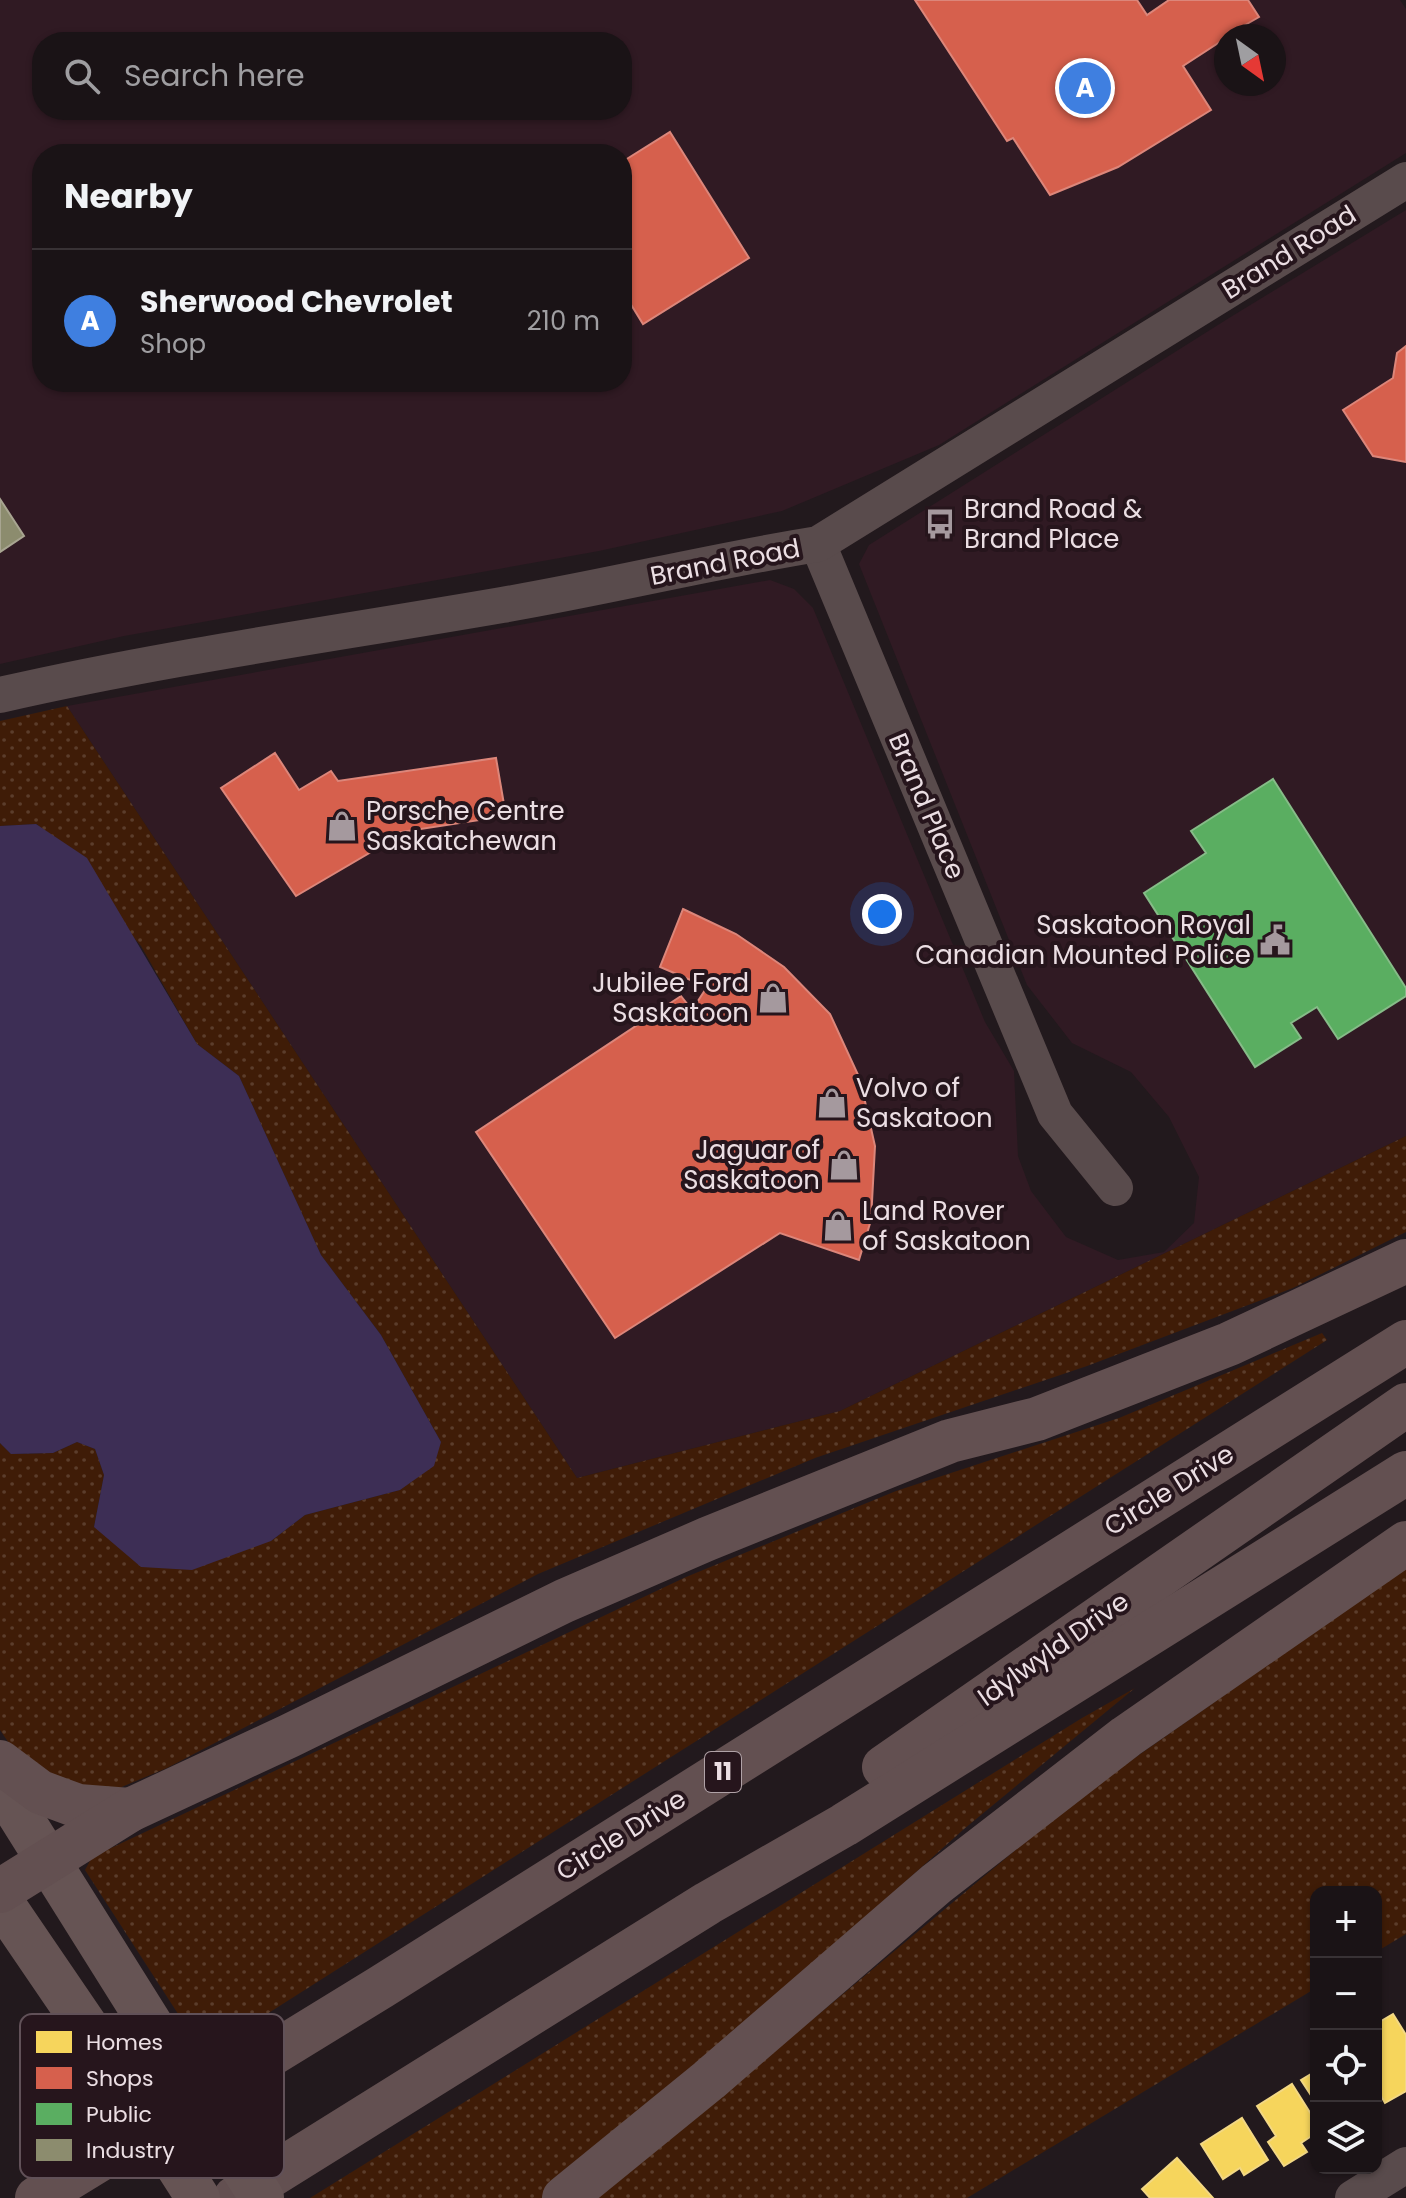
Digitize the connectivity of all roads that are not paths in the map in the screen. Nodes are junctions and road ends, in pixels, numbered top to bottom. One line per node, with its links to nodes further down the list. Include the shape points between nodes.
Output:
1 (1406, 180): 2 (street, Brand Road)
2 (818, 544): 3 (street, Brand Road); 4 (street, Brand Place, via 1055,1114)
3 (0, 695)
4 (1115, 1188)
5 (1406, 1261): 12 (highway, via 1229,1344 1037,1419 950,1441 707,1539 564,1601)
6 (1406, 1342): 19 (highway, Circle Drive / 11)
7 (1406, 1405): 16 (highway, Idylwyld Drive, via 829,1806)
8 (1406, 1473): 16 (highway, via 844,1825)
9 (1406, 1543): 30 (highway, via 1126,1737 936,1884)
10 (0, 1762): 12 (highway, via 40,1792 78,1806)
11 (0, 1784): 13 (main road)
12 (130, 1810): 13 (highway)
13 (47, 1863): 14 (highway); 18 (main road, bridge)
14 (0, 1891)
15 (0, 1900): 17 (main road, bridge)
16 (708, 1903): 21 (highway)
17 (78, 2014)
18 (144, 2014)
19 (284, 2046)
20 (1406, 2165): 31 (street)
21 (284, 2167)
22 (69, 2178): 26 (highway, Circle Drive / 11)
23 (185, 2178): 27 (main road, bridge)
24 (249, 2178): 29 (main road, bridge)
25 (267, 2178): 28 (highway)
26 (37, 2198)
27 (198, 2198)
28 (235, 2198)
29 (262, 2198)
30 (564, 2198)
31 (1353, 2198)

